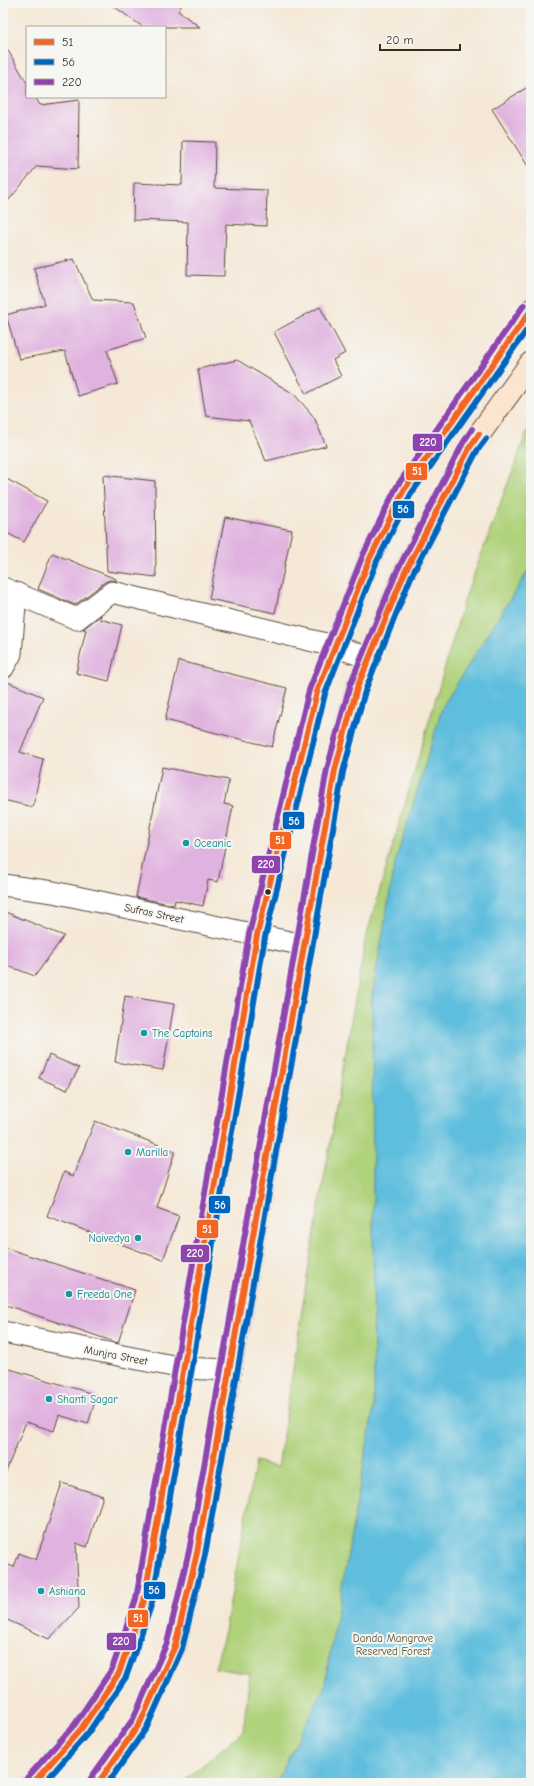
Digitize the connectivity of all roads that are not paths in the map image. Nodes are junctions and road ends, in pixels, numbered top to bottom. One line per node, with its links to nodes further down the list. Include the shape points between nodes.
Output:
1 (531, 310): 4 (main road, via 404,490 370,558)
2 (531, 363): 5 (main road, via 470,447 404,574)
3 (9, 590): 4 (street, via 77,619 112,592); 6 (street, via 11,654)
4 (334, 646): 5 (street); 8 (main road, via 317,692)
5 (369, 658): 9 (main road, via 357,688 335,770)
6 (3, 668)
7 (3, 885): 8 (street, Sufras Street, via 53,892)
8 (257, 935): 9 (street, Sufras Street); 11 (main road)
9 (304, 945): 12 (main road)
10 (3, 1332): 11 (street, Munjra Street)
11 (182, 1368): 12 (street, Munjra Street); 13 (main road, via 144,1600 119,1673 81,1729)
12 (230, 1370): 14 (main road, via 197,1553 175,1646 140,1723)
13 (33, 1783)
14 (98, 1783)

